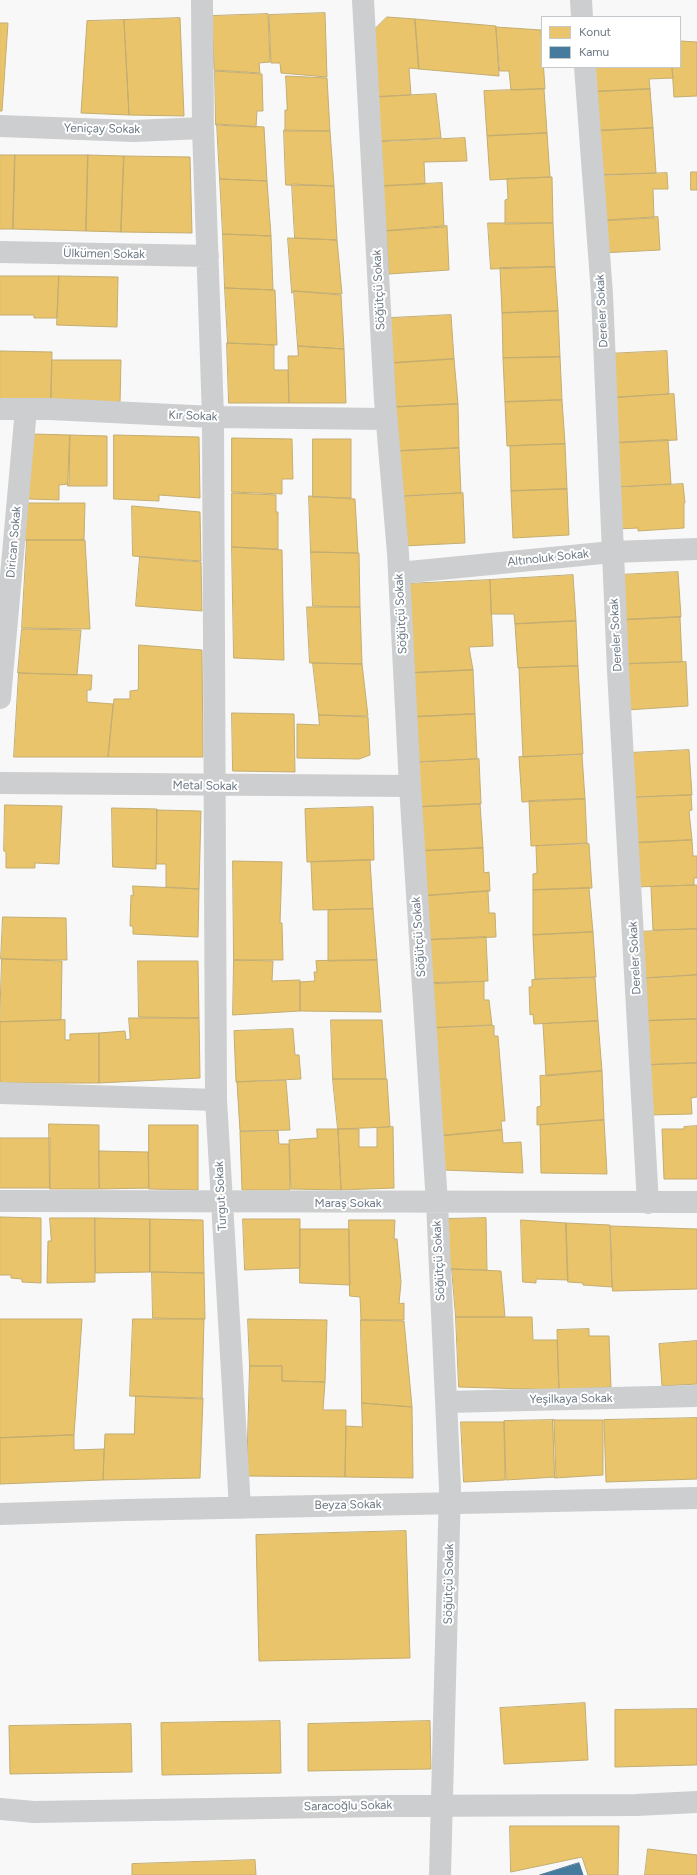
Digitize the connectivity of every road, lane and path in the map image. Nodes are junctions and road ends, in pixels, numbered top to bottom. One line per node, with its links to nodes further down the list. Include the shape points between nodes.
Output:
1 (202, 0): 7 (street, Turgut Sokak)
2 (363, 0): 13 (street, Söğütçü Sokak)
3 (581, 0): 4 (street)
4 (582, 16)
5 (585, 68): 15 (street, Dereler Sokak, via 602,294)
6 (0, 126): 7 (street, Yeniçay Sokak, via 134,131)
7 (203, 128): 9 (street, Turgut Sokak)
8 (0, 252): 9 (street, Ülkümen Sokak)
9 (208, 256): 12 (street, Turgut Sokak)
10 (0, 409): 11 (street, Kır Sokak)
11 (26, 409): 12 (street, Kır Sokak); 17 (street, Dirican Sokak)
12 (213, 417): 13 (street, Kır Sokak); 19 (street, Turgut Sokak)
13 (386, 419): 16 (street, Söğütçü Sokak)
14 (697, 549): 15 (street, Altınoluk Sokak)
15 (612, 552): 16 (street, Altınoluk Sokak); 27 (street, Dereler Sokak)
16 (399, 573): 20 (street, Söğütçü Sokak)
17 (0, 698)
18 (0, 783): 19 (street, Metal Sokak)
19 (213, 786): 20 (street, Metal Sokak); 22 (street, Turgut Sokak)
20 (410, 786): 26 (street, Söğütçü Sokak)
21 (0, 1092): 22 (street)
22 (216, 1100): 24 (street, Turgut Sokak)
23 (0, 1201): 24 (street, Maraş Sokak)
24 (221, 1202): 26 (street, Maraş Sokak); 32 (street, Turgut Sokak)
25 (697, 1202): 27 (street, Maraş Sokak)
26 (437, 1203): 27 (street, Maraş Sokak); 29 (street, Söğütçü Sokak)
27 (648, 1203)
28 (697, 1396): 29 (street, Yeşilkaya Sokak)
29 (446, 1402): 31 (street, Söğütçü Sokak)
30 (697, 1498): 31 (street, Beyza Sokak)
31 (451, 1503): 32 (street, Beyza Sokak); 35 (street, Söğütçü Sokak)
32 (240, 1508): 33 (street, Beyza Sokak)
33 (0, 1514)
34 (697, 1802): 35 (street, Saracoğlu Sokak, via 636,1805)
35 (444, 1806): 36 (street, Saracoğlu Sokak, via 34,1812); 37 (street, Söğütçü Sokak)
36 (0, 1809)
37 (440, 1875)

